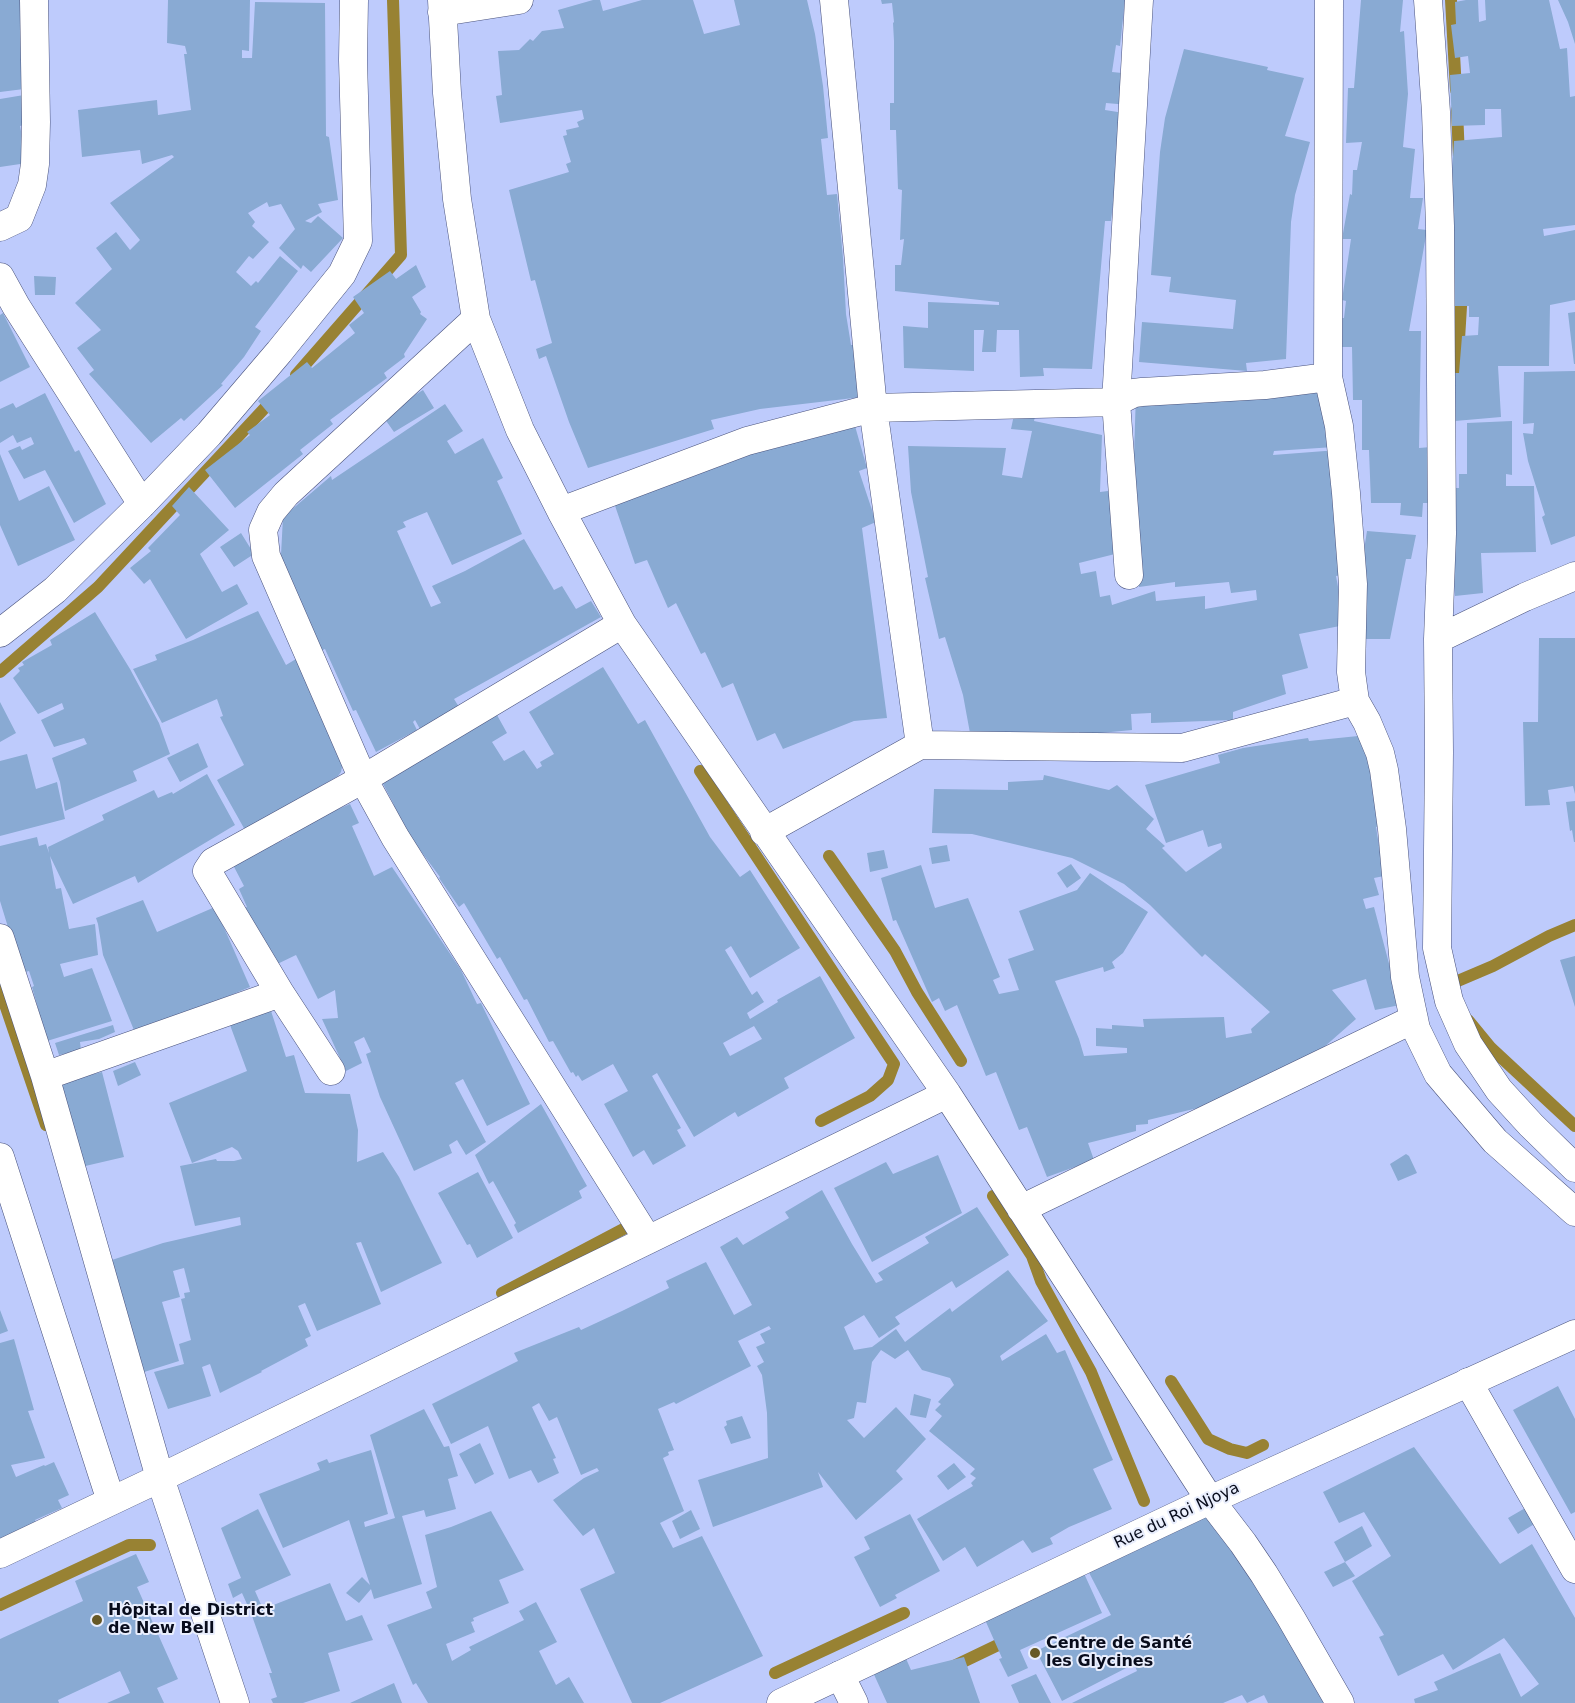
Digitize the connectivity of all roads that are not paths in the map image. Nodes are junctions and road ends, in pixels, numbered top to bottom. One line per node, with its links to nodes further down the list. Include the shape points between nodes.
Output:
1 (34, 0): 9 (street, via 36,122 32,185 19,218)
2 (354, 0): 15 (street, via 358,241 342,274 279,352 209,434)
3 (519, 0): 8 (street)
4 (834, 0): 14 (street)
5 (1139, 0): 13 (street)
6 (1329, 0): 12 (street)
7 (1428, 0): 21 (street, via 1440,226 1442,534)
8 (442, 6): 11 (street, via 457,199)
9 (0, 227)
10 (0, 277): 15 (street)
11 (476, 319): 16 (street, via 520,430); 24 (street, via 286,494 271,512 263,530 266,556)
12 (1328, 377): 13 (street, via 1264,385 1142,392); 22 (street, via 1339,426 1346,493 1353,584 1351,672)
13 (1116, 402): 14 (street); 17 (street)
14 (873, 408): 16 (street, via 747,441); 23 (street)
15 (142, 504): 20 (street, via 55,590)
16 (561, 511): 19 (street)
17 (1129, 574)
18 (1575, 576): 21 (street)
19 (622, 624): 24 (street); 25 (street)
20 (0, 633)
21 (1438, 639): 33 (street, via 1437,948 1447,994 1468,1044 1500,1090)
22 (1355, 701): 23 (street, via 1182,748); 28 (street, via 1367,722 1384,770 1405,977)
23 (920, 746): 25 (street)
24 (363, 779): 27 (street, via 213,862 207,871); 36 (street)
25 (764, 832): 31 (street)
26 (0, 938): 30 (street)
27 (280, 993): 29 (street); 30 (street)
28 (1414, 1019): 34 (street); 35 (street, via 1438,1074 1495,1141)
29 (331, 1071)
30 (45, 1076): 39 (street)
31 (947, 1094): 34 (street); 36 (street)
32 (0, 1157): 41 (street)
33 (1575, 1168)
34 (1021, 1209): 40 (street)
35 (1575, 1212)
36 (648, 1240): 39 (street)
37 (1575, 1334): 38 (street, Rue du Roi Njoya)
38 (1468, 1382): 40 (street, Rue du Roi Njoya); 43 (street)
39 (160, 1478): 41 (street); 45 (street)
40 (1210, 1500): 44 (street, Rue du Roi Njoya); 48 (street, via 1264,1574)
41 (111, 1501): 42 (street)
42 (0, 1554)
43 (1575, 1569)
44 (840, 1675): 46 (street, Rue du Roi Njoya); 47 (street)
45 (235, 1703)
46 (781, 1703)
47 (854, 1703)
48 (1340, 1703)

